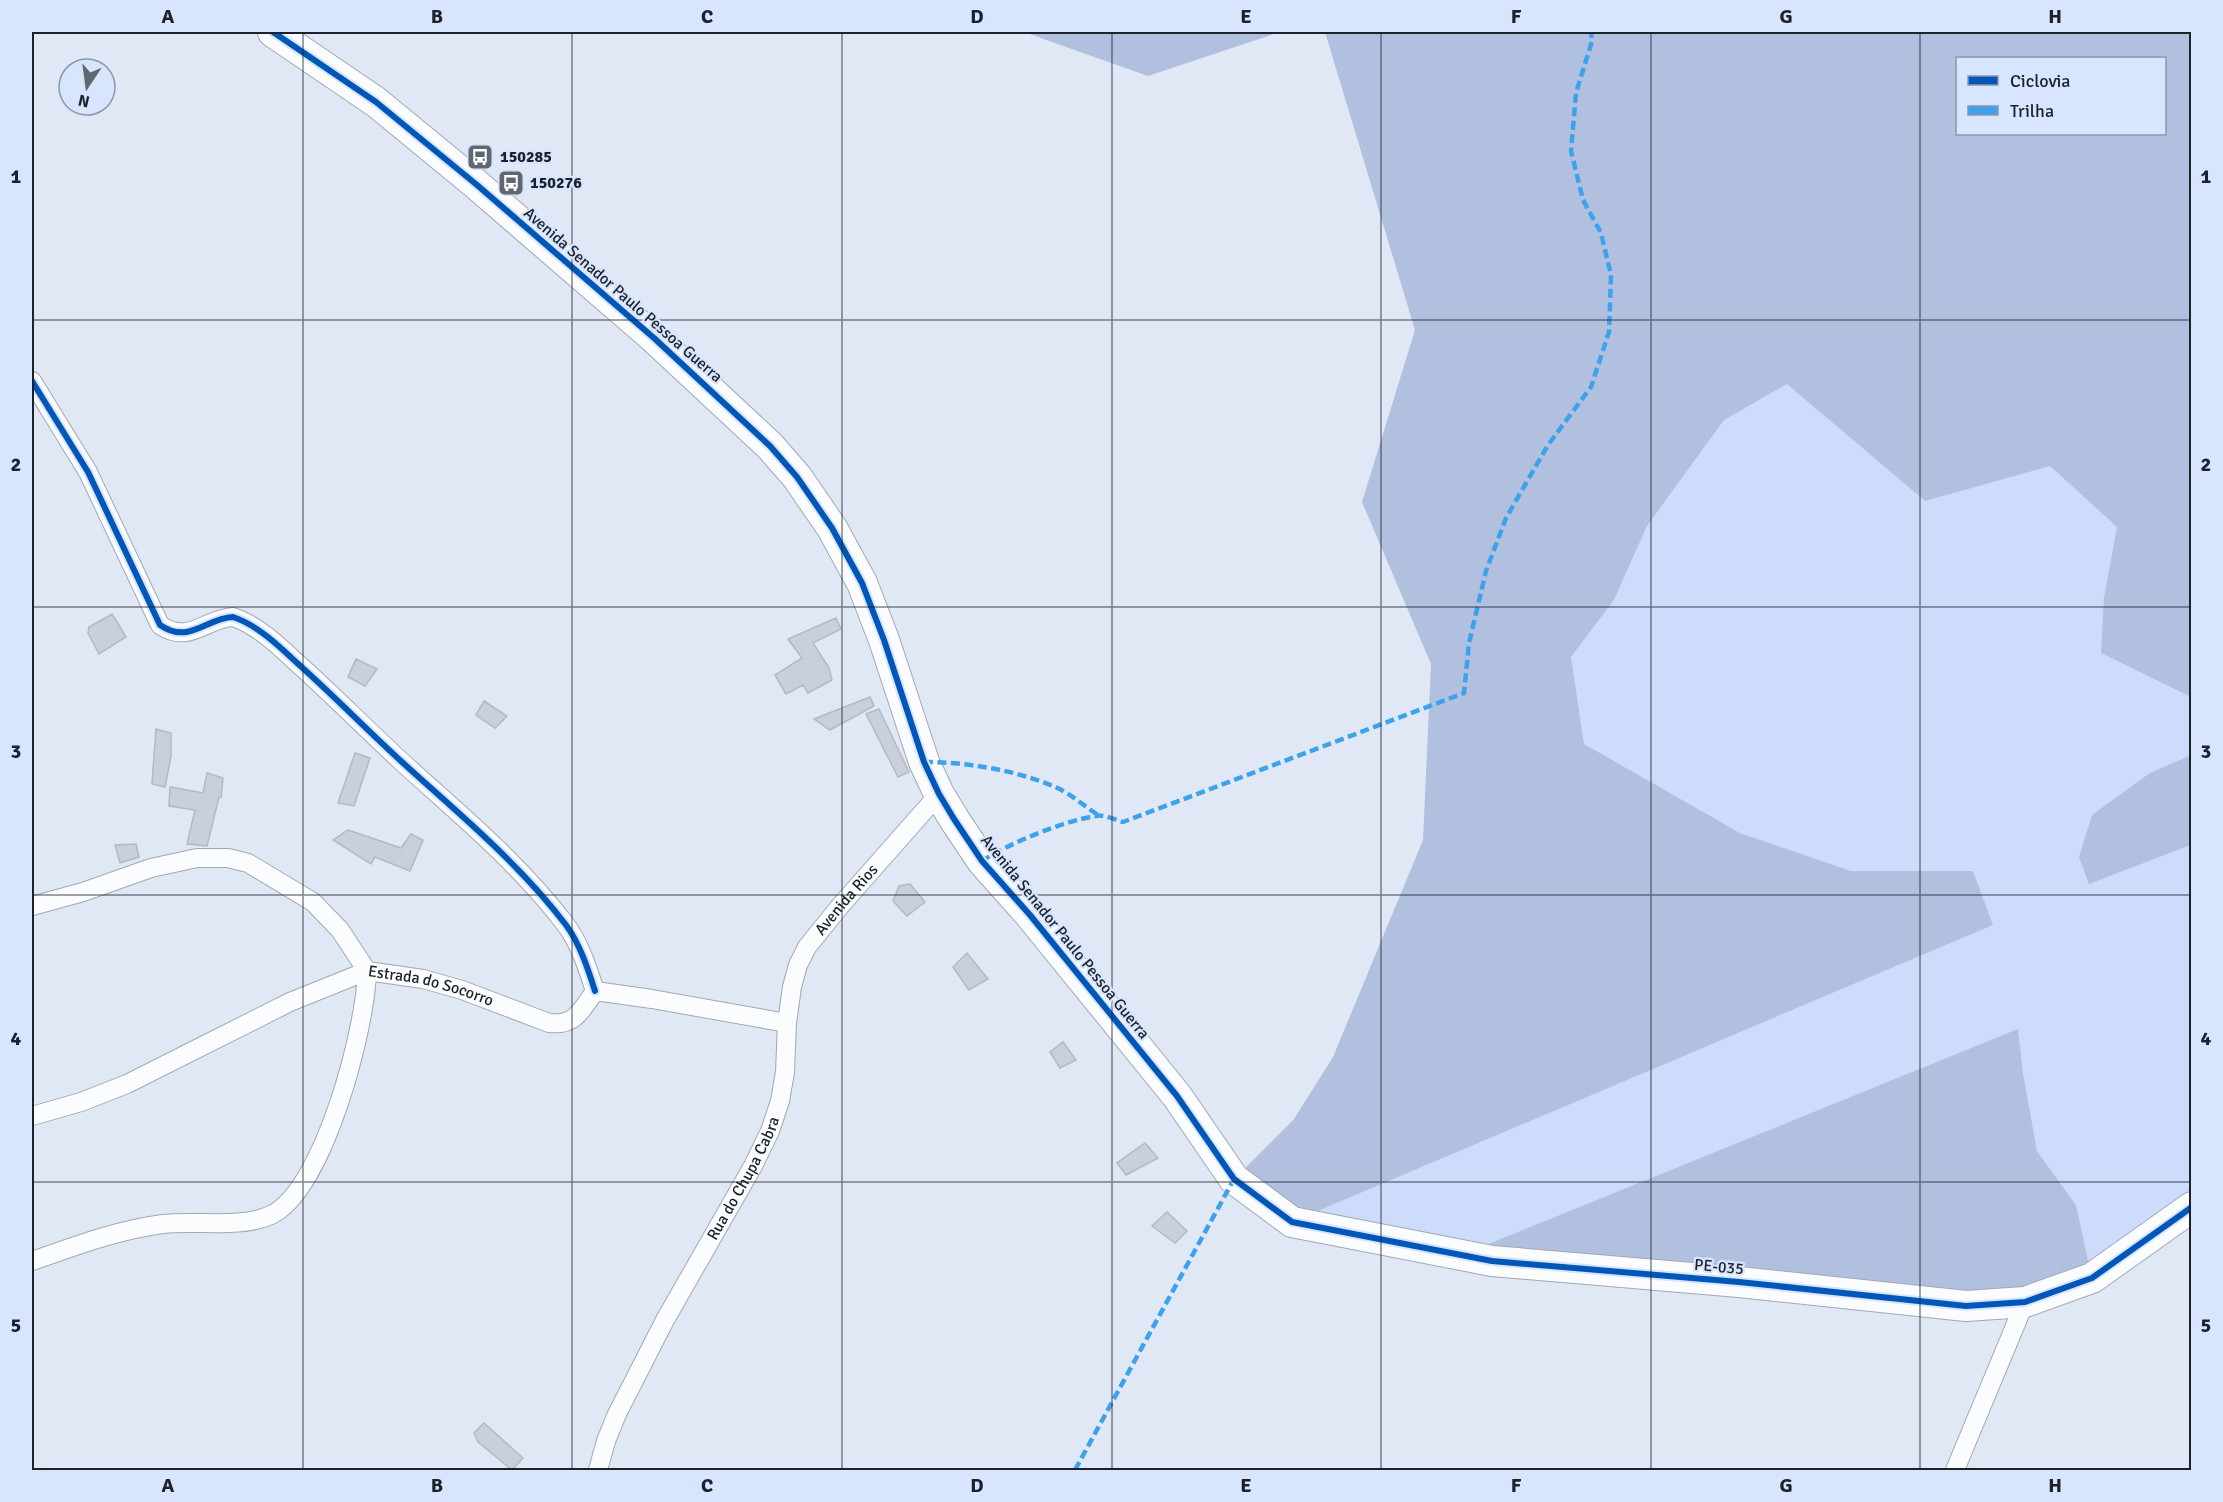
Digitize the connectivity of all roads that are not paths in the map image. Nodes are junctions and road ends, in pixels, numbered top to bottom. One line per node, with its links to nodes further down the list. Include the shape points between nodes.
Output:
1 (273, 32): 3 (main road, Avenida Senador Paulo Pessoa Guerra / PE-035, via 376,102 468,178 654,338 770,446 826,520 862,583)
2 (32, 381): 6 (street, via 88,472 160,625 167,631 188,632 233,617 284,651 453,806 542,895 567,927)
3 (939, 795): 7 (street, Avenida Rios, via 807,947 792,987); 9 (main road, Avenida Senador Paulo Pessoa Guerra / PE-035, via 982,861 1165,1080)
4 (32, 906): 5 (street, Estrada do Socorro, via 151,868 197,858 228,858 248,863 313,902 340,930)
5 (367, 971): 6 (street, Estrada do Socorro, via 423,979 549,1023 573,1019); 8 (street, via 290,1002 127,1084); 11 (street, via 356,1048 325,1140 308,1176 281,1210 243,1221 143,1227 110,1234)
6 (595, 991): 7 (street)
7 (787, 1023): 13 (street, Rua do Chupa Cabra, via 785,1072 770,1131 616,1414)
8 (32, 1116)
9 (1234, 1179): 12 (main road, PE-035 / PE-035, via 1292,1222 1458,1256 1966,1306)
10 (2192, 1207): 12 (main road, PE-035 / PE-035, via 2092,1278)
11 (32, 1262)
12 (2025, 1302): 14 (street)
13 (598, 1470)
14 (1955, 1470)

